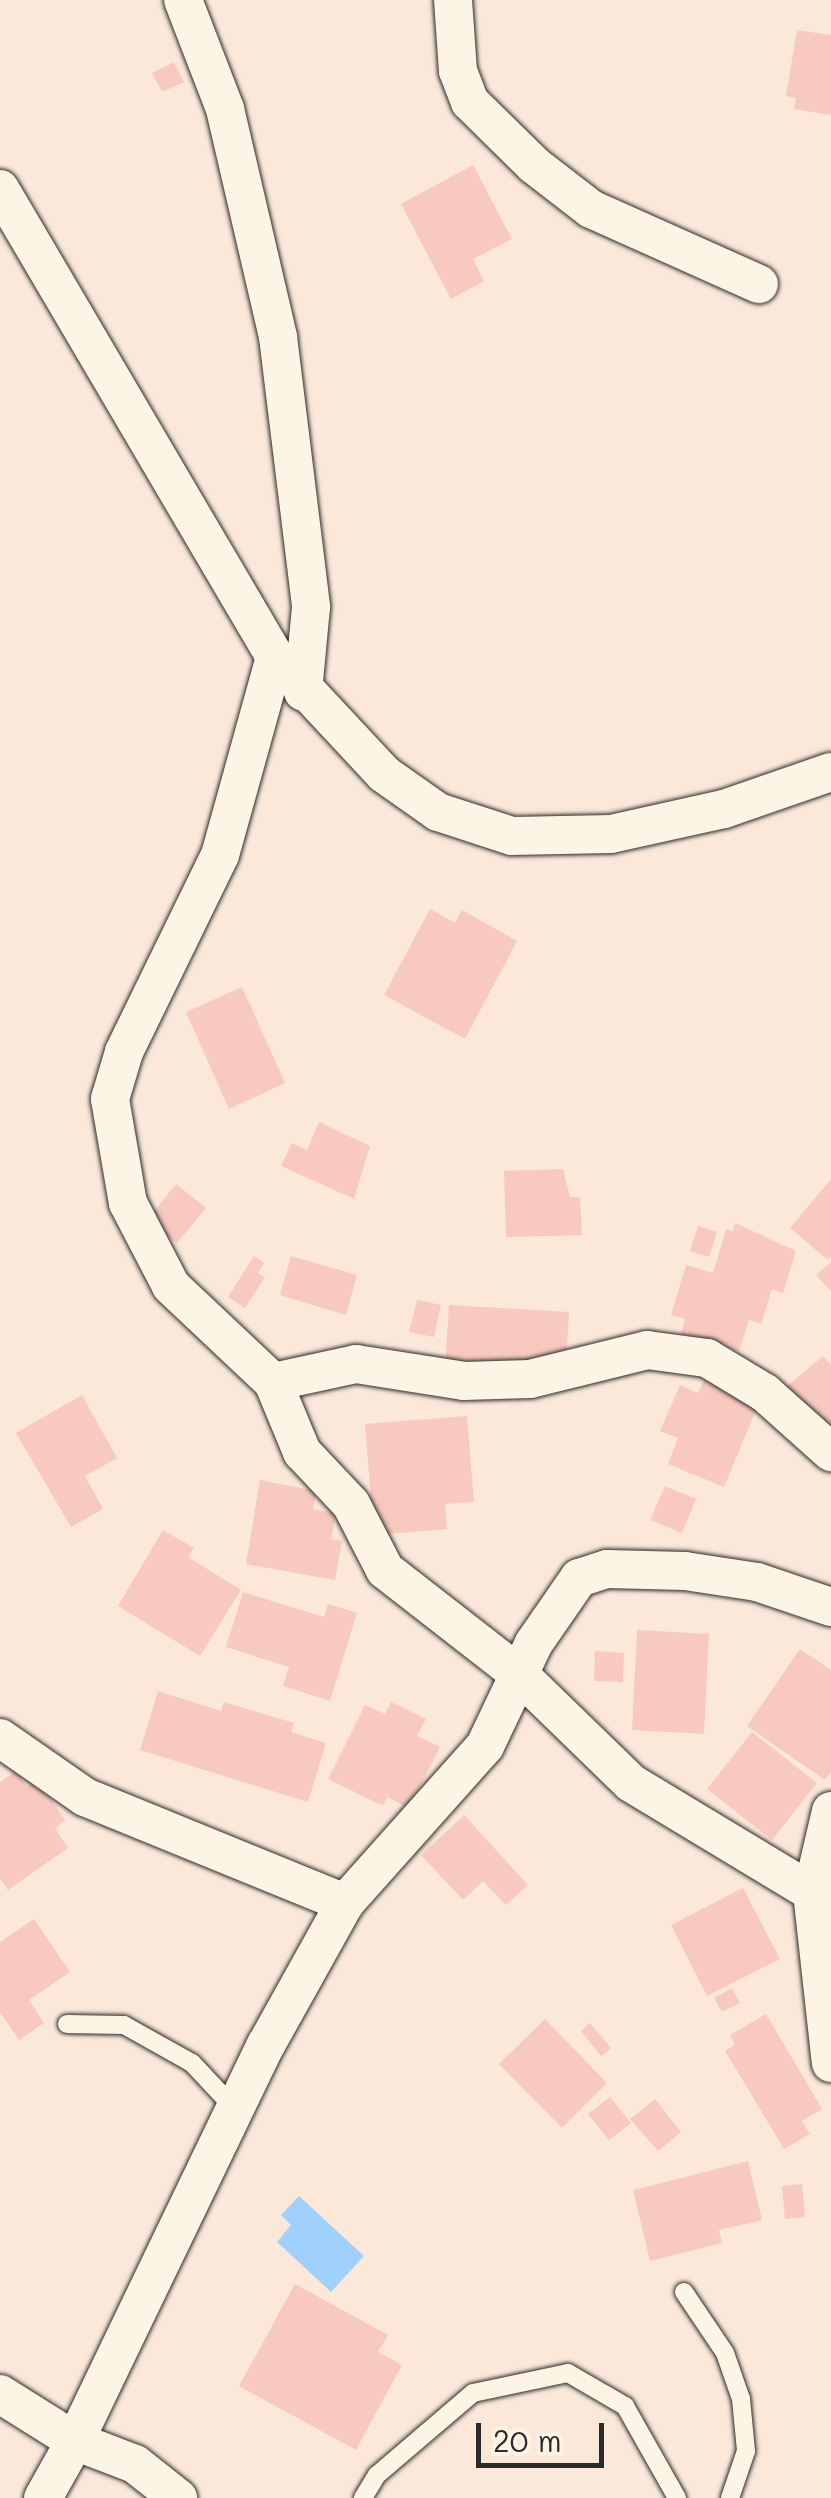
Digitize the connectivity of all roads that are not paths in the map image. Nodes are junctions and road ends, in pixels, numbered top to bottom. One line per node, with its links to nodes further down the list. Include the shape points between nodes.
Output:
1 (183, 0): 6 (street, via 225,110 278,336 311,608)
2 (452, 0): 4 (street, via 458,71 470,102 534,165 592,209)
3 (0, 190): 5 (street)
4 (759, 284)
5 (275, 657): 6 (street); 8 (street, via 220,855 124,1052 110,1099 128,1203 164,1274)
6 (303, 692): 7 (street, via 384,774 425,802 512,836 611,834 724,809)
7 (831, 772)
8 (274, 1382): 9 (street, via 356,1364 464,1381 530,1379 647,1350 706,1358 765,1393); 11 (street, via 302,1452 351,1504 386,1570)
9 (831, 1452)
10 (831, 1607): 11 (street, via 757,1582 608,1569 578,1578 561,1596)
11 (522, 1676): 14 (street, via 631,1783); 15 (street, via 485,1746)
12 (0, 1738): 15 (street, via 85,1798)
13 (831, 1811): 14 (street)
14 (812, 1892): 17 (street)
15 (344, 1904): 18 (street)
16 (67, 2024): 18 (lane, via 124,2025 192,2063)
17 (831, 2063)
18 (236, 2110): 21 (street)
19 (684, 2292): 26 (lane, via 724,2353 742,2399 746,2451)
20 (0, 2394): 21 (street)
21 (76, 2441): 22 (street); 23 (street, via 134,2464)
22 (42, 2498)
23 (178, 2498)
24 (363, 2498): 25 (lane, via 377,2475 473,2393 568,2373 625,2406)
25 (677, 2498)
26 (730, 2498)

